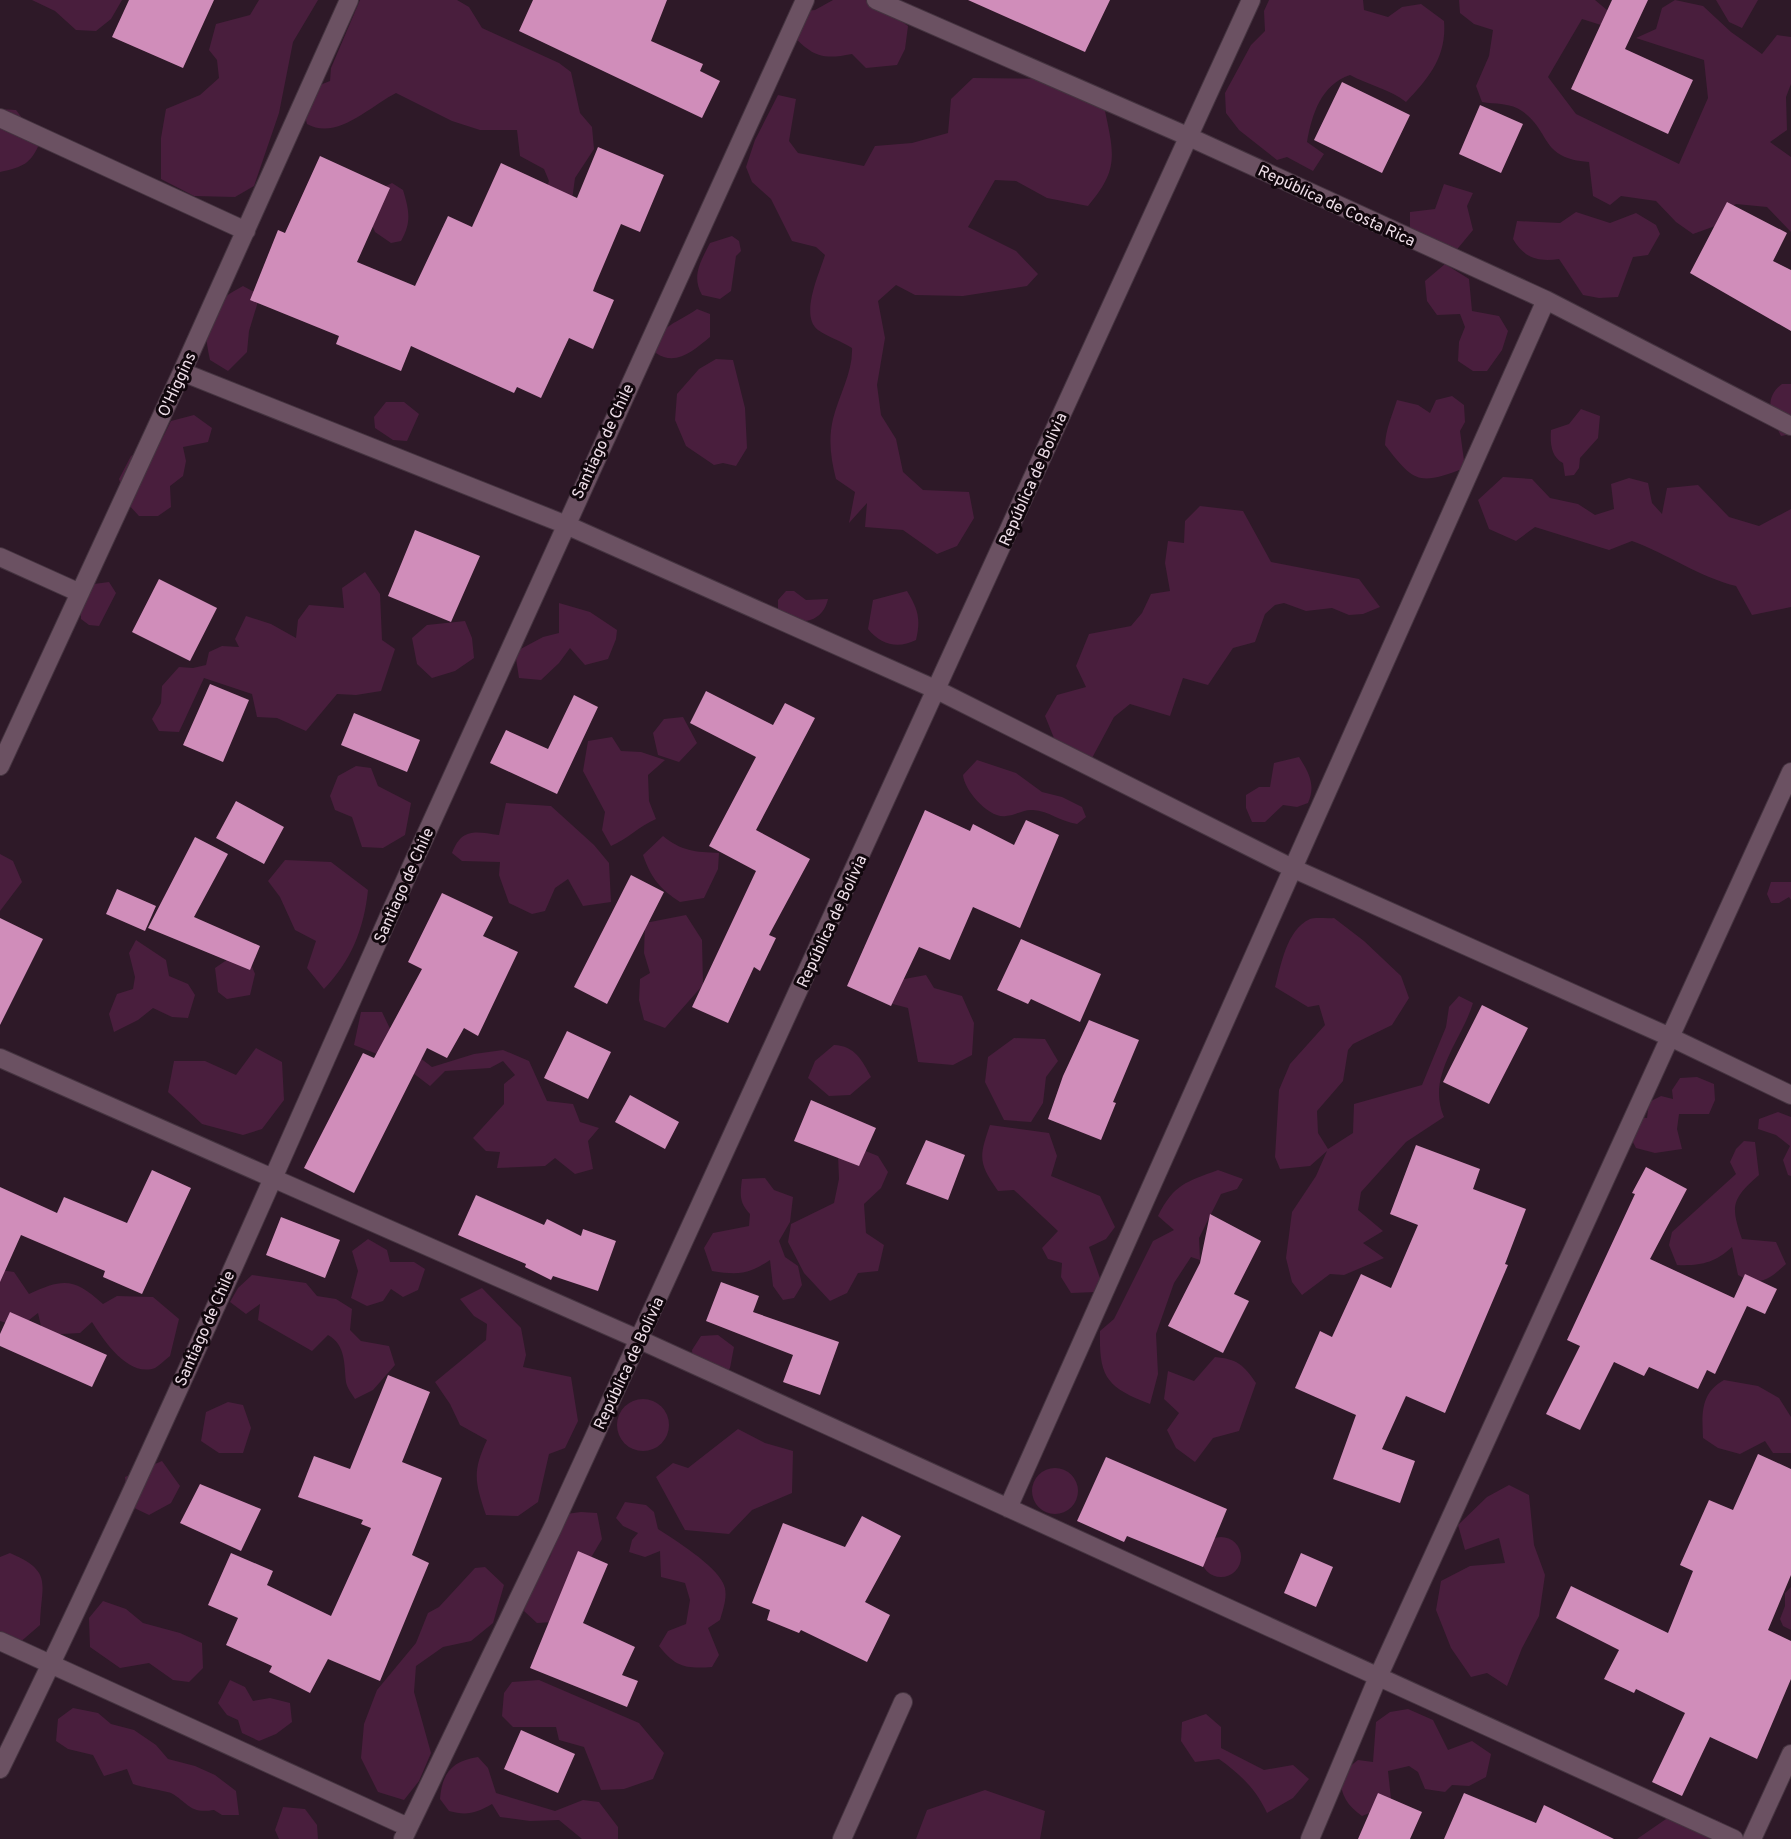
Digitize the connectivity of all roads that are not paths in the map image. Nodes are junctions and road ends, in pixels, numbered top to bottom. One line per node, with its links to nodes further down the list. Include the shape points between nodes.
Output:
1 (349, 0): 7 (street, O'Higgins)
2 (805, 0): 11 (street, Santiago de Chile)
3 (876, 0): 6 (street, República de Costa Rica)
4 (1251, 0): 6 (street, República de Bolivia)
5 (0, 117): 7 (street)
6 (1187, 136): 8 (street, República de Costa Rica); 14 (street, República de Bolivia)
7 (246, 231): 9 (street, O'Higgins)
8 (1546, 300): 10 (street, República de Costa Rica); 17 (street)
9 (182, 372): 11 (street); 13 (street, O'Higgins)
10 (1791, 426)
11 (564, 524): 14 (street); 21 (street, Santiago de Chile)
12 (0, 557): 13 (street)
13 (80, 593): 15 (street, O'Higgins)
14 (937, 690): 17 (street); 22 (street, República de Bolivia)
15 (0, 766)
16 (1791, 772): 18 (street)
17 (1292, 868): 18 (street); 23 (street)
18 (1670, 1036): 20 (street); 26 (street)
19 (0, 1058): 21 (street)
20 (1791, 1095)
21 (273, 1178): 22 (street); 25 (street, Santiago de Chile)
22 (638, 1339): 23 (street); 30 (street, República de Bolivia, via 553,1527)
23 (1008, 1508): 26 (street)
24 (0, 1641): 25 (street)
25 (51, 1665): 29 (street, Santiago de Chile); 30 (street)
26 (1378, 1677): 32 (street); 33 (street)
27 (903, 1702): 31 (street)
28 (1791, 1754): 34 (street)
29 (0, 1769)
30 (405, 1833)
31 (842, 1839)
32 (1310, 1839)
33 (1734, 1839)
34 (1752, 1839)

